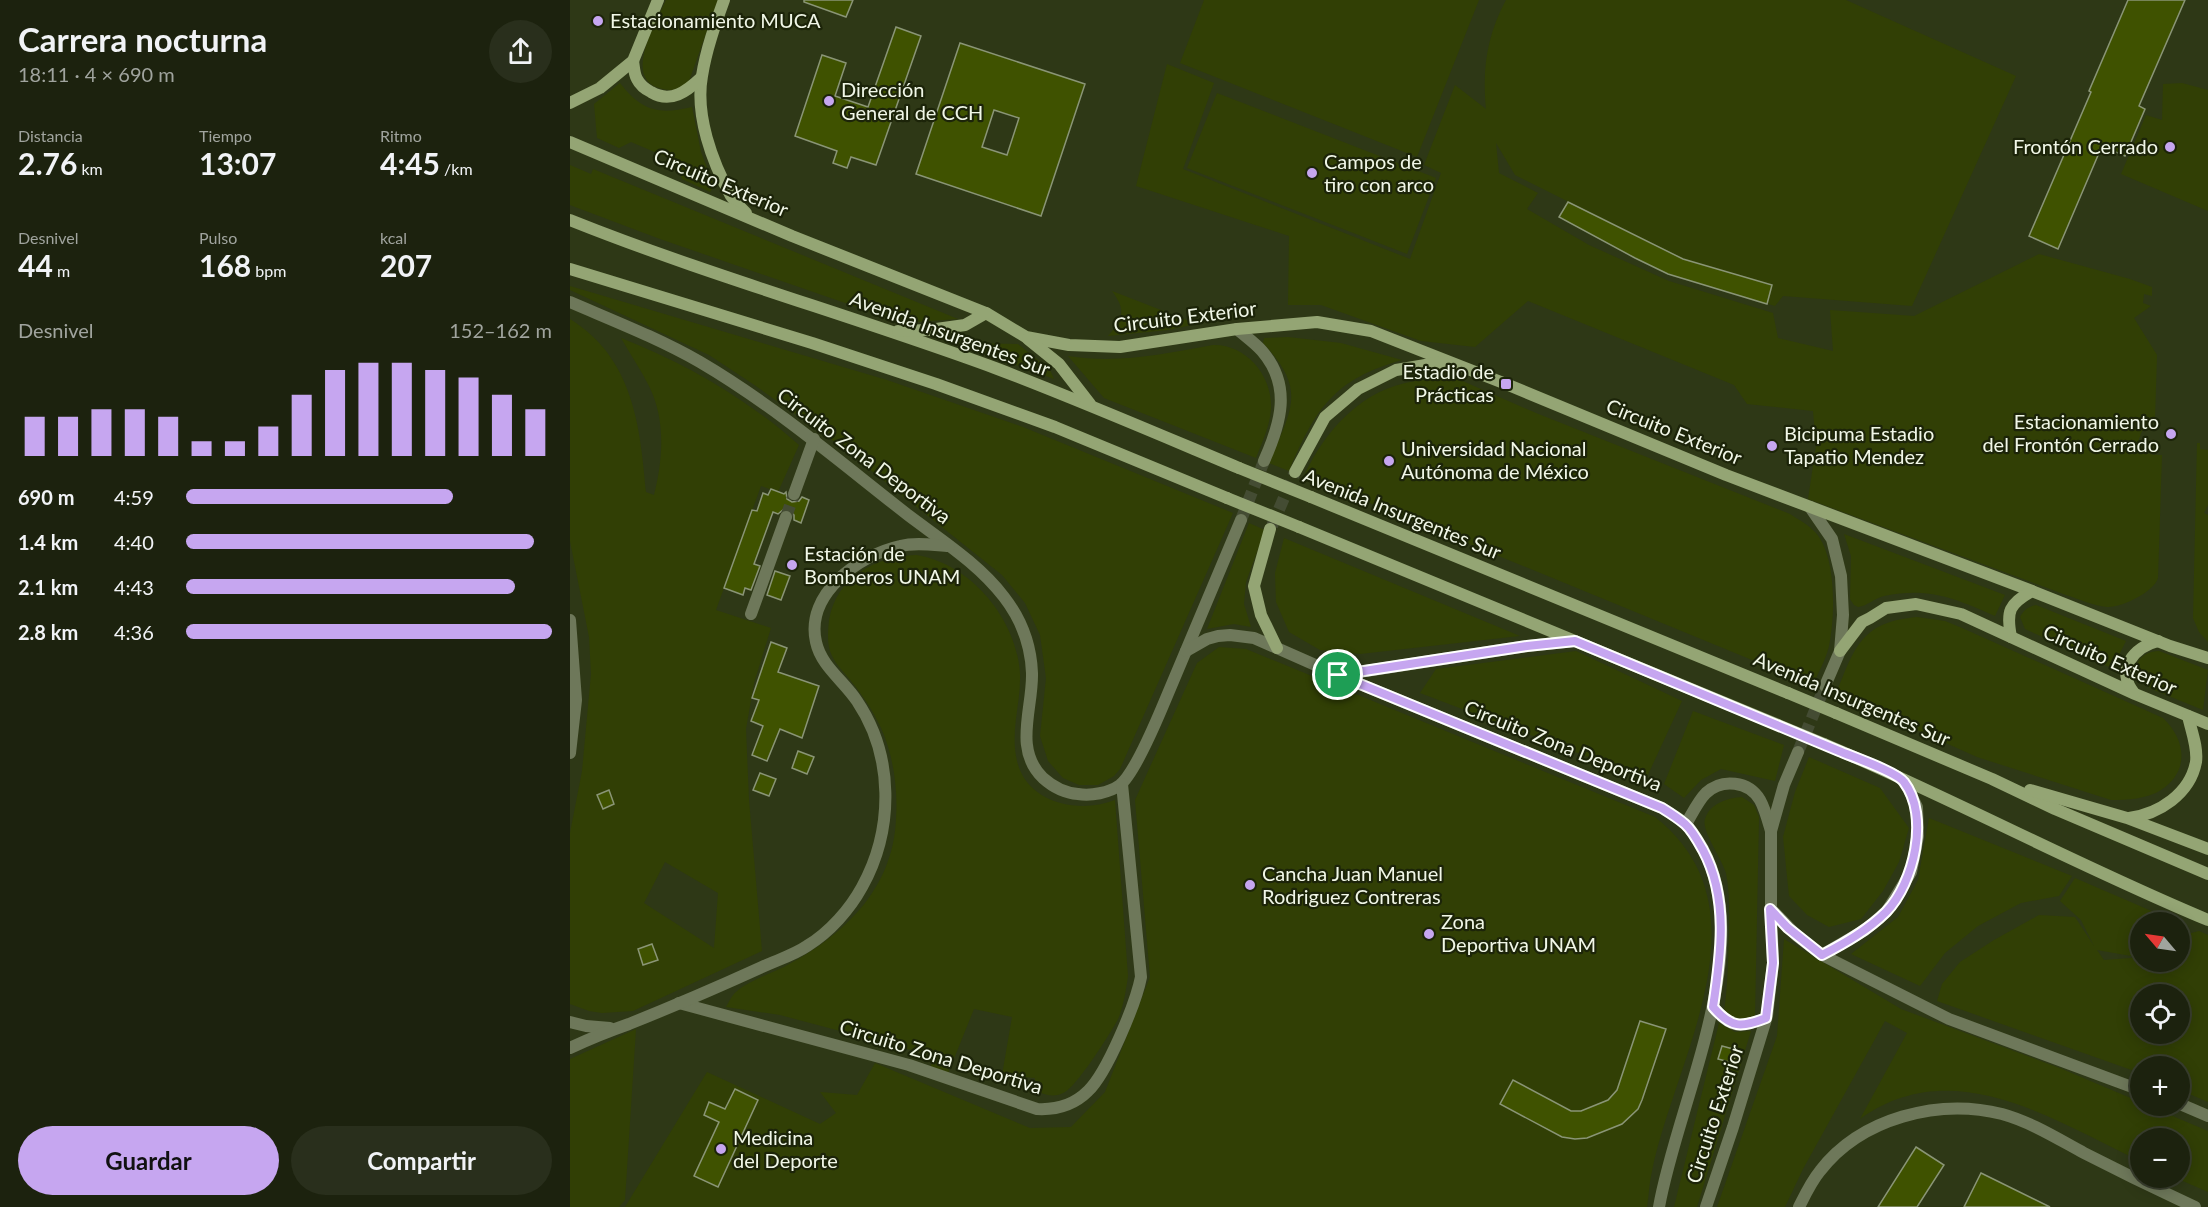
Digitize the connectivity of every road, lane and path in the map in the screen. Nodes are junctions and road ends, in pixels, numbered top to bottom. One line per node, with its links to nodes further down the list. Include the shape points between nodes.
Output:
1 (658, 0): 3 (main road)
2 (724, 0): 4 (main road)
3 (633, 60): 4 (main road, via 636,78 643,87 663,98 675,96); 5 (main road, via 600,88)
4 (701, 78): 7 (main road, via 702,111 711,150 732,197)
5 (570, 103)
6 (570, 142): 7 (main road, Circuito Exterior)
7 (749, 216): 11 (main road, Circuito Exterior)
8 (570, 220): 13 (main road, Avenida Insurgentes Sur, via 690,266)
9 (570, 269): 30 (main road, bridge, via 812,343 1055,427)
10 (570, 302): 17 (street, Circuito Zona Deportiva, via 701,363)
11 (986, 313): 13 (main road, via 965,325); 14 (main road, Circuito Exterior)
12 (1237, 329): 14 (main road, Circuito Exterior, via 1120,347 1069,345); 15 (main road, Circuito Exterior, via 1317,322 1371,331); 18 (street, via 1262,350 1279,378 1282,405)
13 (888, 331): 16 (main road, Avenida Insurgentes Sur)
14 (1026, 337): 16 (main road, via 1059,364)
15 (1444, 362): 19 (main road, via 1396,370 1358,389 1325,417); 21 (main road, Circuito Exterior)
16 (1091, 405): 43 (main road, Avenida Insurgentes Sur, bridge)
17 (814, 439): 20 (street); 25 (street, Circuito Zona Deportiva)
18 (1264, 461)
19 (1294, 472)
20 (794, 494)
21 (1810, 507): 26 (main road, Circuito Exterior); 34 (street, Circuito Exterior, via 1832,539 1838,559 1843,615)
22 (786, 517): 27 (street)
23 (1241, 520): 33 (street)
24 (1270, 530): 32 (main road, via 1254,586 1261,615)
25 (950, 546): 45 (street, Circuito Zona Deportiva, via 1004,596 1021,624 1032,669 1026,736 1035,768 1049,783 1078,795 1101,793); 54 (street, via 912,544 867,557 836,580 816,622 818,650 867,718 884,772 883,830 862,887 838,920 807,947)
26 (2032, 591): 29 (main road, via 2015,601 2007,618); 31 (main road, Circuito Exterior)
27 (751, 614)
28 (570, 620): 42 (street, via 576,700)
29 (2012, 637): 34 (main road, Circuito Exterior, via 1962,614 1916,604 1886,608 1862,622); 38 (main road, Circuito Exterior)
30 (1575, 641): 36 (street); 44 (main road, bridge)
31 (2158, 641): 35 (main road, Circuito Exterior); 38 (main road, via 2138,650 2129,661 2127,682)
32 (1277, 648): 33 (street, Circuito Zona Deportiva, via 1254,638 1230,635 1207,639); 36 (street, Circuito Zona Deportiva)
33 (1186, 651): 45 (street, via 1146,744)
34 (1840, 651): 37 (street, Circuito Exterior)
35 (2208, 658)
36 (1338, 675): 47 (street, Circuito Zona Deportiva, via 1662,808)
37 (1825, 686)
38 (2135, 694): 39 (main road, Circuito Exterior)
39 (2188, 716): 40 (main road, Circuito Exterior); 46 (main road, via 2196,747 2196,762 2189,780 2162,808)
40 (2208, 724)
41 (1798, 752): 48 (street, Circuito Exterior)
42 (570, 753)
43 (1992, 779): 46 (main road); 50 (main road, Avenida Insurgentes Sur)
44 (1904, 780): 52 (main road); 53 (street, via 1917,807 1918,836 1911,872 1887,910 1865,930)
45 (1122, 784): 54 (street, Circuito Zona Deportiva, via 1141,977 1114,1048 1095,1084 1070,1104 1037,1109 909,1065)
46 (2127, 818): 49 (main road)
47 (1686, 824): 48 (street, via 1705,794 1719,785 1734,783 1755,794); 55 (street, Circuito Zona Deportiva, via 1706,855 1720,901)
48 (1771, 831): 51 (street, Circuito Exterior)
49 (2208, 849)
50 (2208, 874)
51 (1770, 909): 53 (street); 56 (street, Circuito Exterior, via 1773,963)
52 (2208, 920)
53 (1822, 955): 60 (street, via 1949,1018)
54 (679, 1003): 58 (street)
55 (1713, 1007): 56 (street, via 1722,1018 1738,1026); 63 (street, Circuito Zona Deportiva, via 1664,1174)
56 (1766, 1018): 64 (street, Circuito Exterior)
57 (570, 1022): 58 (street)
58 (616, 1028): 59 (street)
59 (570, 1048)
60 (2130, 1085)
61 (2190, 1108): 62 (street)
62 (2208, 1116)
63 (1659, 1207)
64 (1706, 1207)
65 (1799, 1207): 66 (street, via 1820,1171 1866,1133 1911,1114 1962,1108 2022,1121)
66 (2196, 1207)

